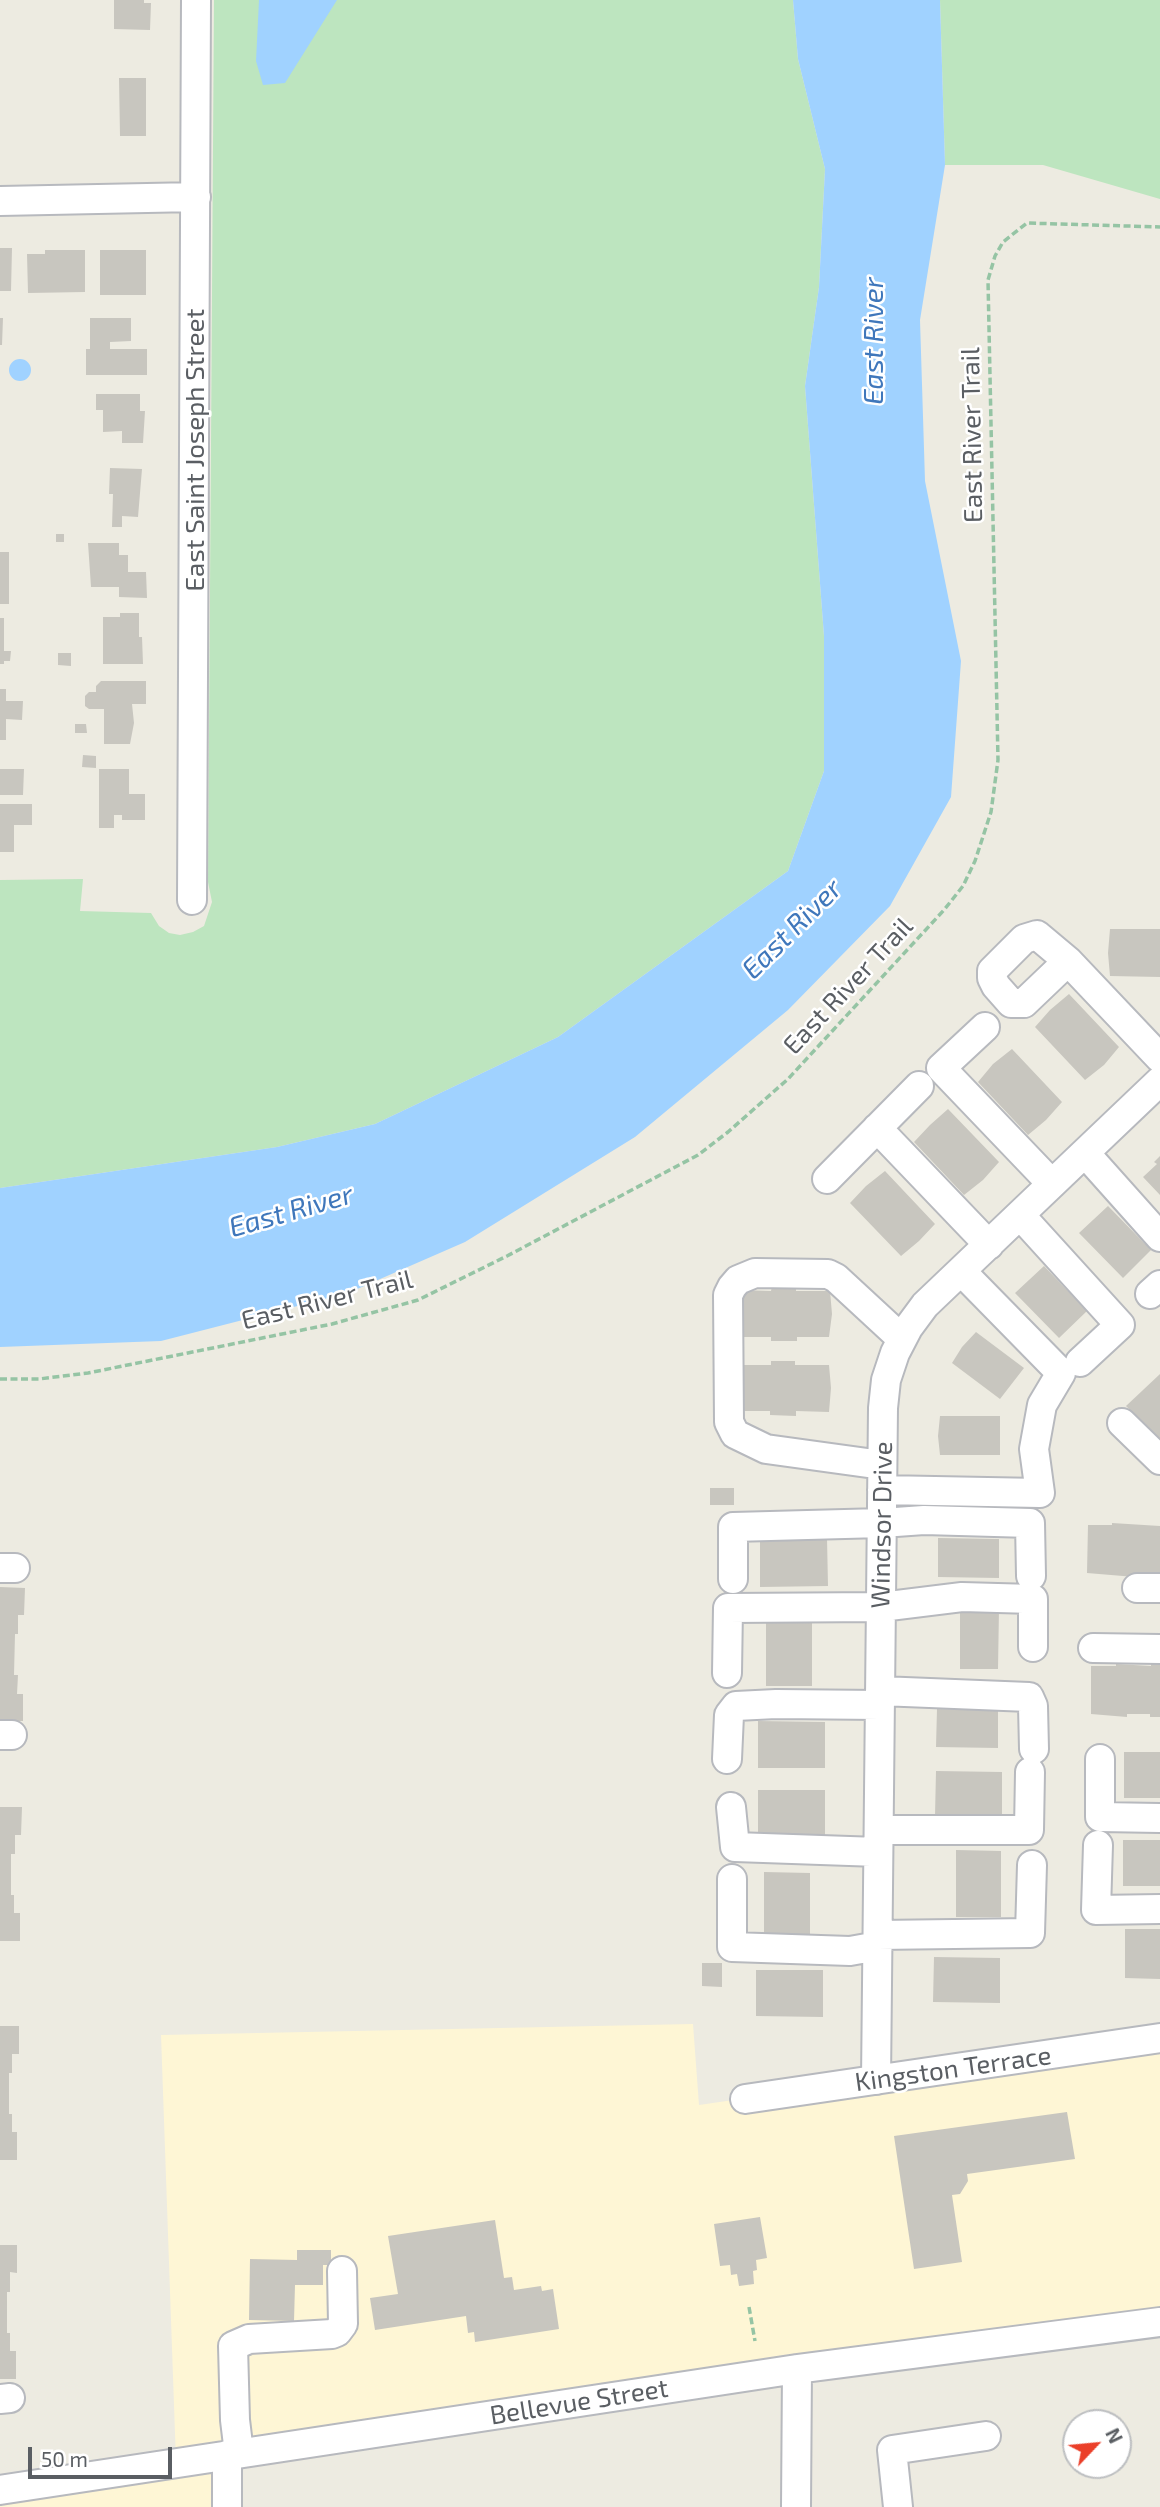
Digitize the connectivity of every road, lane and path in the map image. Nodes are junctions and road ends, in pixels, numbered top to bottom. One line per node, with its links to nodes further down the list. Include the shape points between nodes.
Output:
1 (196, 0): 2 (street, East Saint Joseph Street)
2 (196, 197): 3 (street); 5 (street, East Saint Joseph Street)
3 (0, 201)
4 (1160, 227): 21 (path, East River Trail, via 1027,223 1003,242 995,256 988,280 998,760 992,812 975,861 944,910 788,1079 698,1154 418,1300 332,1324 88,1373)
5 (192, 900)
6 (1068, 961): 8 (street)
7 (985, 1027): 14 (street, via 941,1068)
8 (1160, 1058)
9 (1160, 1082): 12 (street, Windsor Drive)
10 (919, 1086): 11 (street)
11 (877, 1128): 13 (street); 17 (street)
12 (1085, 1153): 14 (street, Windsor Drive); 16 (street)
13 (827, 1179)
14 (1052, 1184): 15 (street, Windsor Drive)
15 (1020, 1215): 17 (street, Windsor Drive); 20 (street, via 1120,1325)
16 (1160, 1237)
17 (989, 1245): 18 (street, Windsor Drive)
18 (961, 1271): 19 (street, Windsor Drive, via 925,1305); 24 (street, via 1061,1373 1042,1405 1034,1449 1040,1493)
19 (902, 1339): 24 (street, Windsor Drive, via 886,1380); 24 (street, via 828,1274 755,1273 738,1280 728,1296 729,1422 735,1434 766,1449)
20 (1080, 1362)
21 (0, 1379)
22 (1122, 1423): 23 (street)
23 (1160, 1460)
24 (882, 1478): 25 (street, Windsor Drive)
25 (882, 1523): 26 (street, via 1030,1523); 27 (street, via 733,1527); 28 (street, Windsor Drive)
26 (1031, 1576)
27 (733, 1579)
28 (881, 1607): 29 (street, via 962,1597 1033,1599); 32 (street, via 728,1608); 33 (street, Windsor Drive)
29 (1033, 1647)
30 (1093, 1648): 31 (street)
31 (1160, 1649)
32 (727, 1673)
33 (880, 1698): 34 (street, via 736,1706 729,1715); 38 (street, Windsor Drive); 38 (street, via 1029,1697 1033,1706 1029,1830)
34 (727, 1759)
35 (1100, 1759): 37 (street, via 1100,1817)
36 (731, 1807): 38 (street, via 735,1847)
37 (1160, 1818)
38 (879, 1841): 43 (street, Windsor Drive)
39 (1098, 1845): 42 (street, via 1096,1910)
40 (1032, 1865): 43 (street, via 1030,1933)
41 (732, 1879): 43 (street, via 732,1947 850,1951)
42 (1160, 1909)
43 (878, 1940): 45 (street, Windsor Drive)
44 (1160, 2038): 45 (street, Kingston Terrace)
45 (876, 2080): 46 (street, Kingston Terrace)
46 (746, 2099)
47 (342, 2271): 53 (street, via 343,2324 337,2332 249,2339 233,2346)
48 (750, 2307): 50 (path)
49 (1160, 2322): 51 (street, Bellevue Street)
50 (755, 2341)
51 (797, 2369): 53 (street, Bellevue Street); 56 (street)
52 (986, 2436): 57 (street, via 892,2450)
53 (233, 2454): 54 (street, Bellevue Street); 55 (street)
54 (0, 2490)
55 (227, 2507)
56 (796, 2507)
57 (898, 2507)

